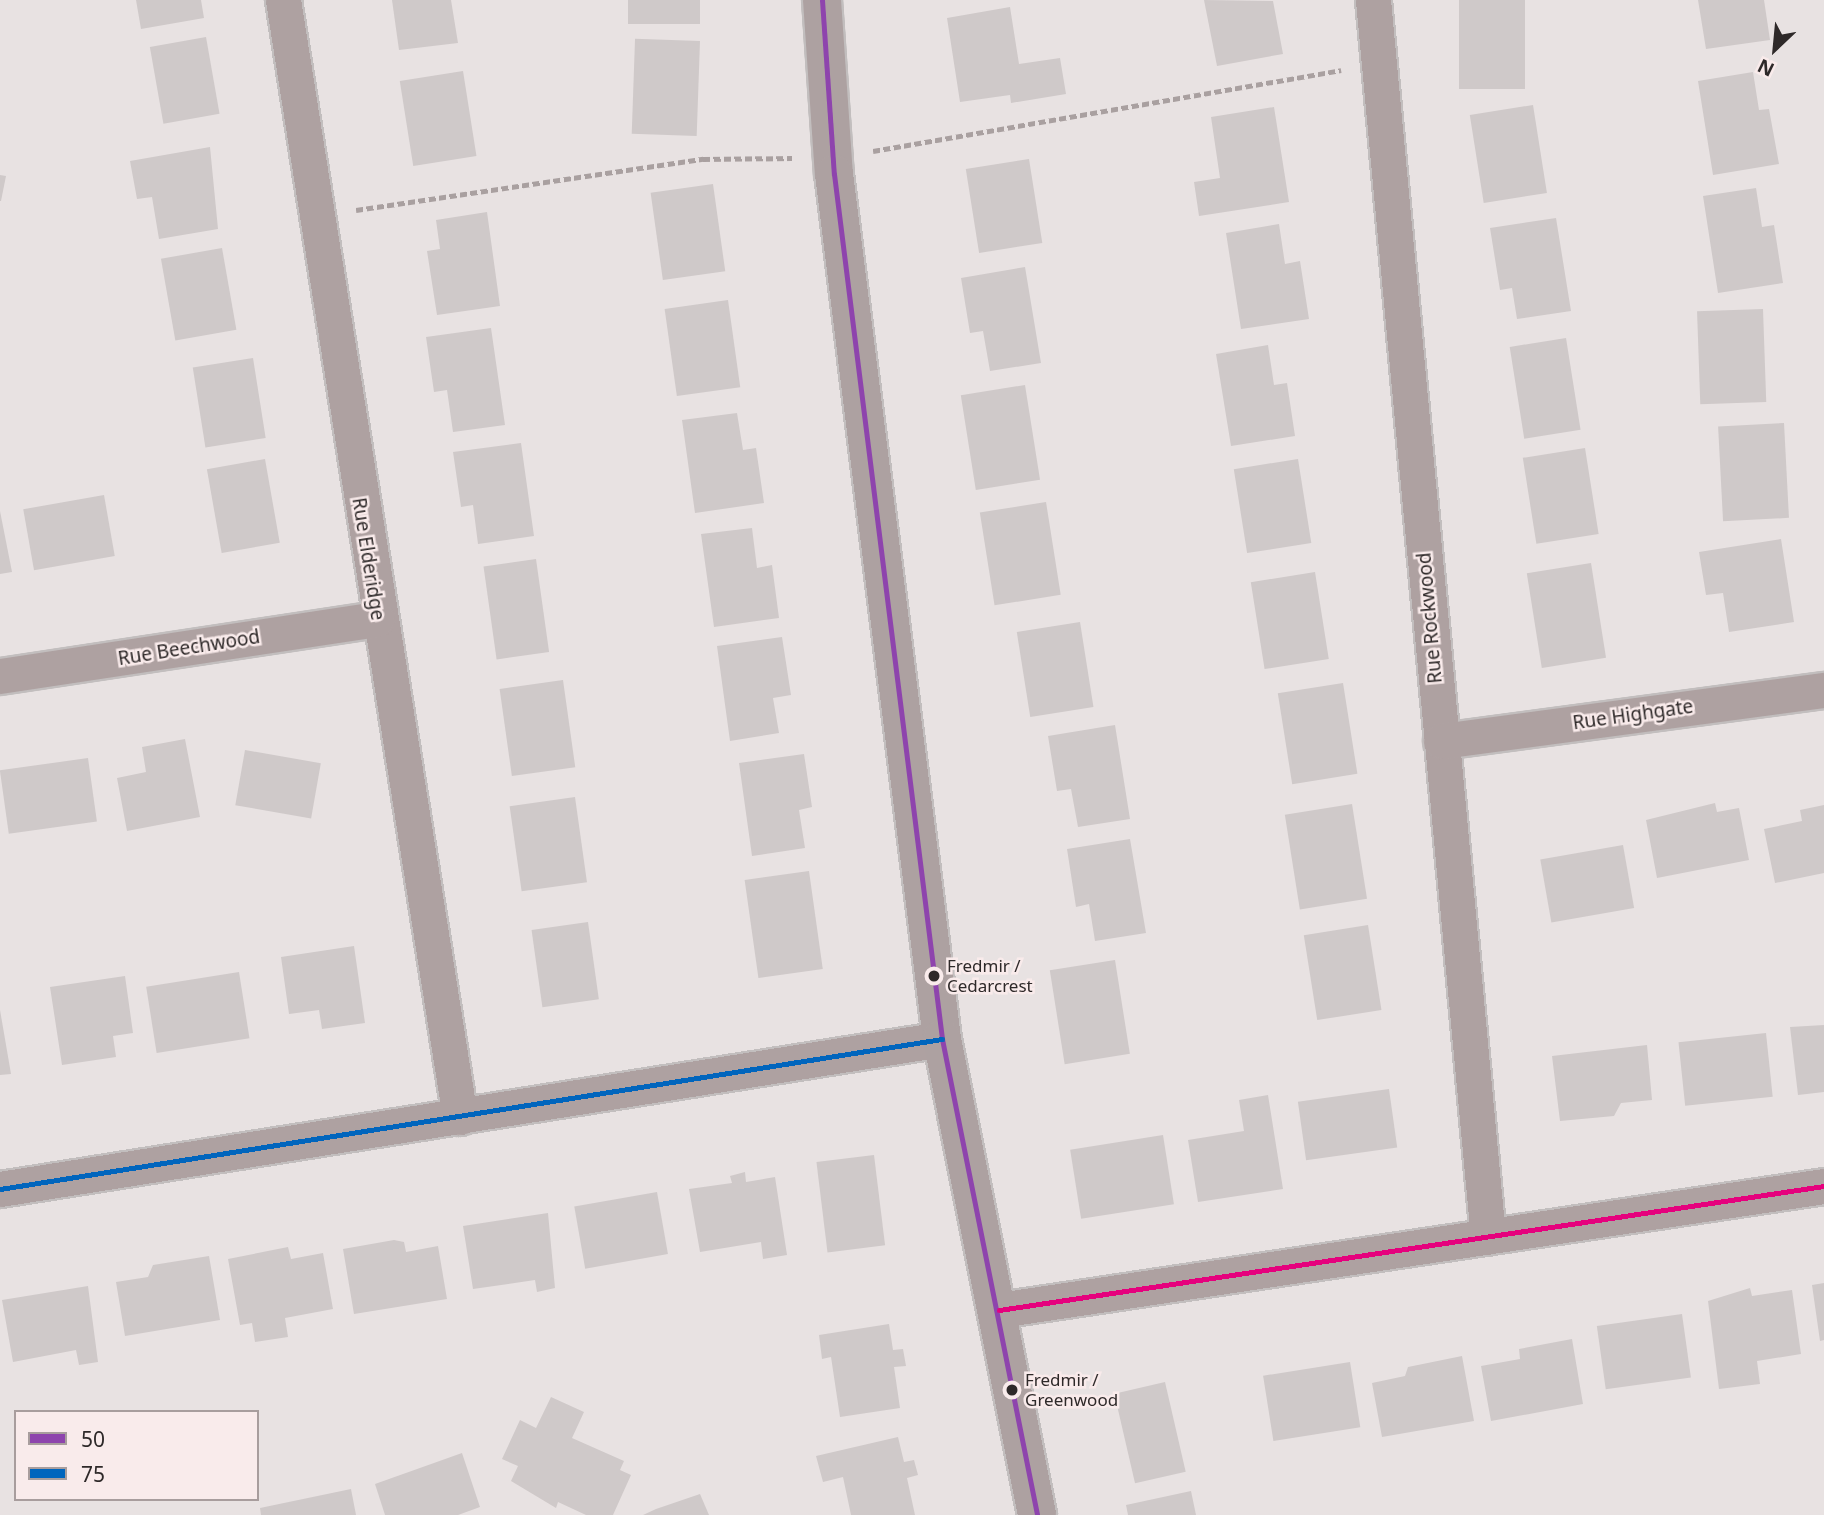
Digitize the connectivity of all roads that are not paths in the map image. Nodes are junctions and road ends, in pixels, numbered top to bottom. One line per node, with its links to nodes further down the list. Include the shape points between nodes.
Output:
1 (283, 0): 4 (street, Rue Elderidge)
2 (822, 0): 8 (street, via 834,158)
3 (1373, 0): 7 (street, Rue Rockwood)
4 (377, 619): 5 (street, Rue Beechwood); 9 (street, Rue Elderidge)
5 (0, 677)
6 (1824, 690): 7 (street, Rue Highgate)
7 (1441, 741): 12 (street, Rue Rockwood)
8 (942, 1039): 9 (street); 13 (street)
9 (460, 1117): 11 (street)
10 (1824, 1186): 12 (street)
11 (0, 1189)
12 (1488, 1237): 13 (street)
13 (999, 1310): 14 (street)
14 (1037, 1515)

